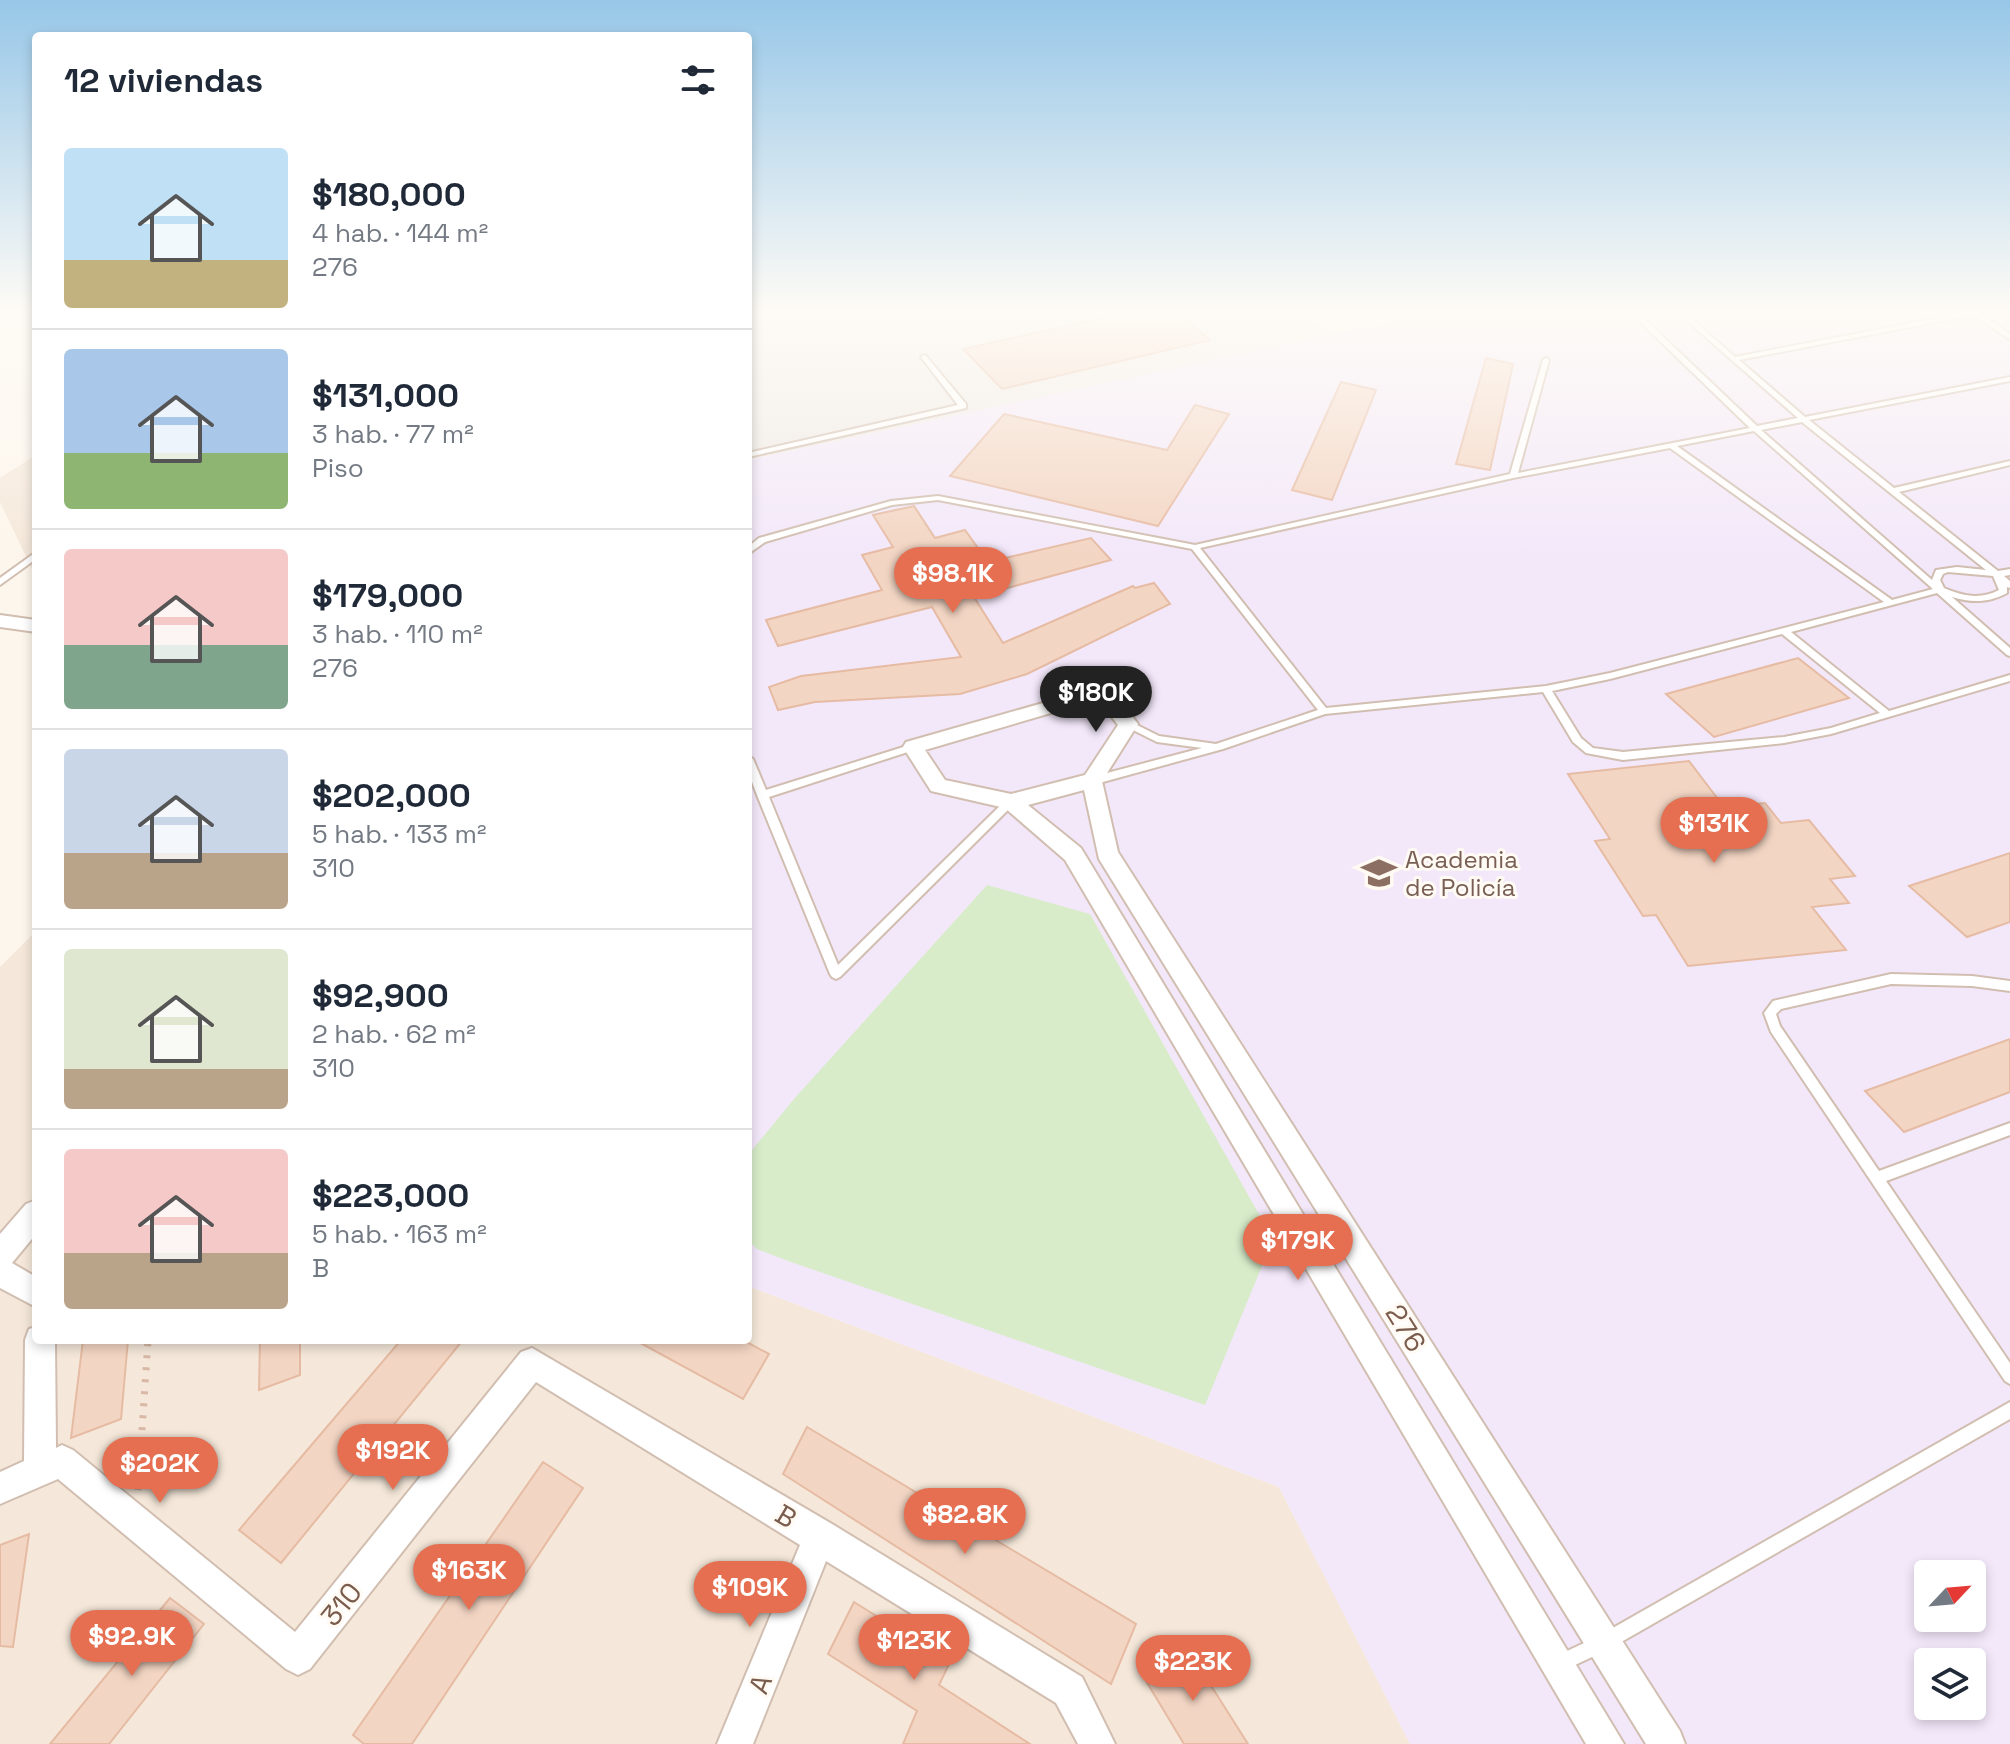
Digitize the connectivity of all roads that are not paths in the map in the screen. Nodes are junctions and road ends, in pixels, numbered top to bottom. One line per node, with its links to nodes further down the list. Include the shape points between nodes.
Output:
1 (953, 393): 9 (lane, via 963,406)
2 (1537, 393): 11 (lane)
3 (1719, 393): 7 (lane)
4 (1773, 393): 6 (lane)
5 (1938, 393): 6 (lane)
6 (1804, 420): 7 (lane); 12 (lane)
7 (1756, 429): 8 (lane); 20 (lane)
8 (1672, 446): 11 (lane); 21 (lane)
9 (752, 454)
10 (2010, 463): 12 (lane)
11 (1513, 476): 13 (lane)
12 (1892, 491): 17 (lane)
13 (1195, 547): 14 (lane, via 938,498 891,503 762,540); 28 (lane)
14 (752, 548)
15 (32, 558): 18 (lane)
16 (2010, 572): 17 (lane)
17 (1998, 575): 19 (lane); 20 (lane, via 1952,568 1939,572); 20 (lane, via 2004,591 1987,600)
18 (0, 582)
19 (2010, 585)
20 (1940, 590): 21 (lane); 25 (lane)
21 (1891, 603): 24 (lane)
22 (0, 621): 23 (street)
23 (32, 625)
24 (1784, 631): 27 (lane); 29 (lane)
25 (2010, 653)
26 (2010, 678): 29 (lane)
27 (1546, 689): 28 (lane); 29 (lane, via 1577,740 1590,751 1623,756 1784,740)
28 (1324, 711): 32 (lane)
29 (1888, 715)
30 (1128, 724): 31 (street, via 1110,702 1085,697); 32 (lane, via 1157,739); 34 (street)
31 (913, 747): 35 (lane); 36 (street, via 938,786)
32 (1219, 747): 34 (lane)
33 (752, 769): 35 (lane)
34 (1092, 781): 36 (street); 51 (street, 276, via 1107,853)
35 (762, 795): 36 (lane, via 836,974)
36 (1011, 802): 52 (street, 276, via 1073,854)
37 (2010, 986): 39 (lane, via 1891,979 1777,1005 1770,1013)
38 (2010, 1129): 39 (lane)
39 (1876, 1178): 46 (lane)
40 (32, 1218): 41 (street)
41 (0, 1255)
42 (0, 1272): 43 (street)
43 (32, 1291)
44 (40, 1344): 48 (street)
45 (532, 1363): 48 (street, 310, via 298,1657 62,1461); 50 (street, B)
46 (2010, 1376)
47 (2010, 1410): 51 (lane)
48 (40, 1470): 49 (street)
49 (0, 1488)
50 (820, 1536): 53 (street, A); 54 (street, B, via 1069,1690)
51 (1603, 1643): 52 (lane); 56 (street, 276)
52 (1558, 1664): 55 (street, 276)
53 (735, 1744)
54 (1097, 1744)
55 (1606, 1744)
56 (1667, 1744)

